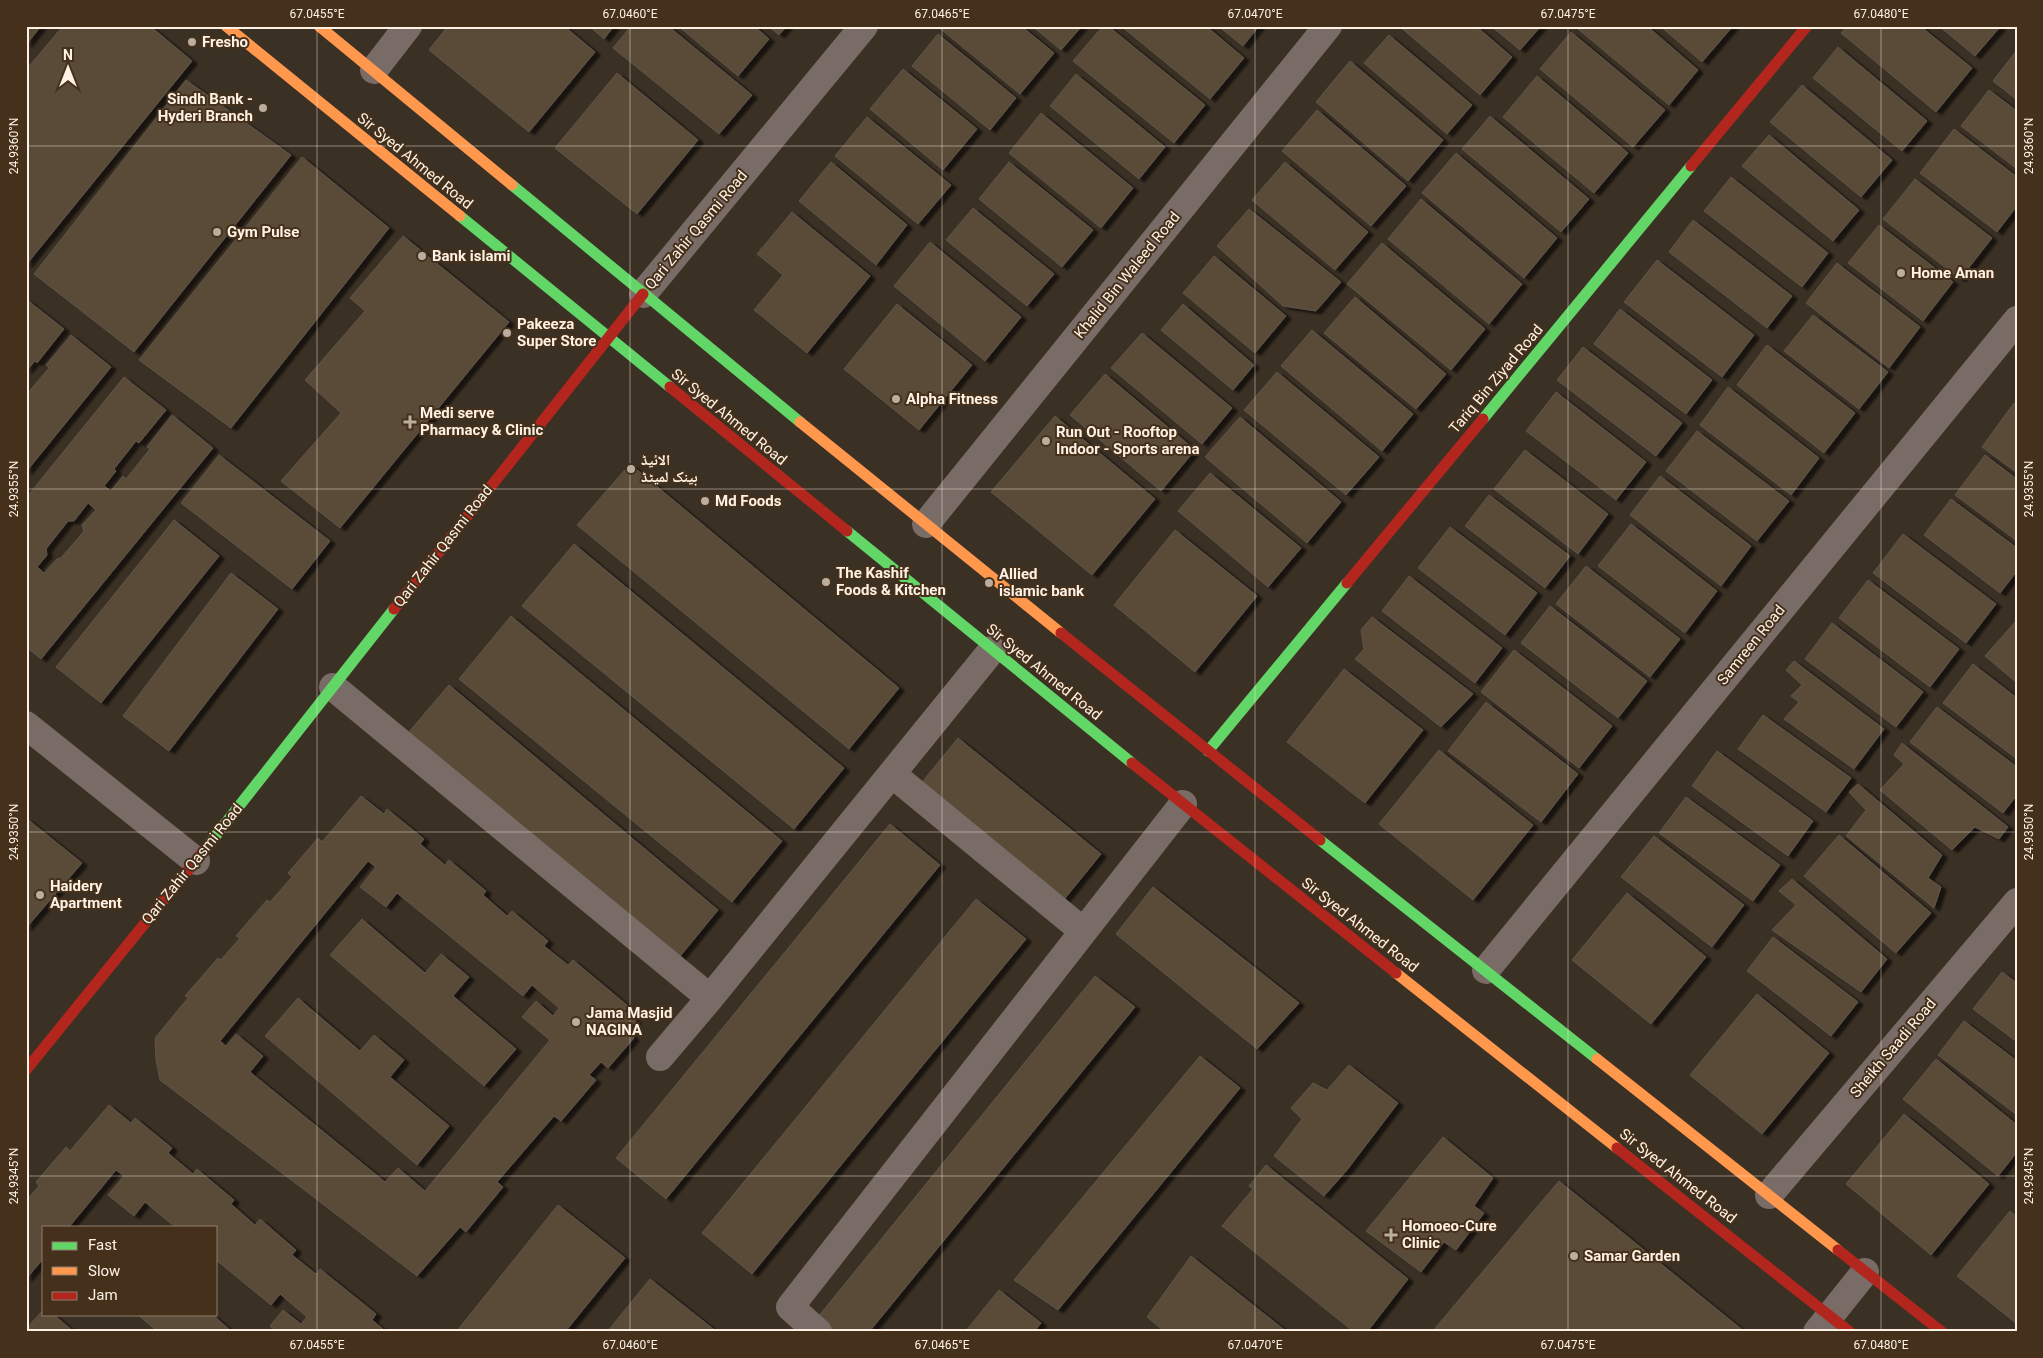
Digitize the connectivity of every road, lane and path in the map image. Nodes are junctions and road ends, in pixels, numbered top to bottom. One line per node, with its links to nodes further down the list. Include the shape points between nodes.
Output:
1 (226, 26): 10 (street, Sir Syed Ahmed Road)
2 (319, 26): 7 (street)
3 (408, 26): 7 (street)
4 (864, 26): 8 (street, Qari Zahir Qasmi Road)
5 (1328, 26): 11 (street, Khalid Bin Waleed Road)
6 (1807, 26): 15 (street, Tariq Bin Ziyad Road)
7 (374, 70): 8 (street)
8 (643, 294): 10 (street, Qari Zahir Qasmi Road); 11 (street)
9 (2017, 320): 21 (street, Samreen Road)
10 (608, 338): 12 (street, Sir Syed Ahmed Road); 13 (street, Qari Zahir Qasmi Road)
11 (926, 524): 15 (street)
12 (992, 650): 16 (street); 17 (street, Sir Syed Ahmed Road)
13 (333, 687): 18 (street, Qari Zahir Qasmi Road); 22 (street)
14 (26, 725): 18 (street)
15 (1208, 751): 21 (street)
16 (892, 774): 20 (street); 22 (street)
17 (1183, 804): 20 (street); 27 (street, Sir Syed Ahmed Road)
18 (196, 861): 24 (street, Qari Zahir Qasmi Road)
19 (2017, 902): 25 (street, Sheikh Saadi Road)
20 (1083, 931): 28 (street, via 790,1307)
21 (1486, 970): 25 (street)
22 (710, 998): 23 (street)
23 (660, 1058)
24 (26, 1070)
25 (1769, 1195): 26 (street)
26 (1865, 1272): 27 (street); 29 (street)
27 (1833, 1326)
28 (818, 1332)
29 (1942, 1332)

